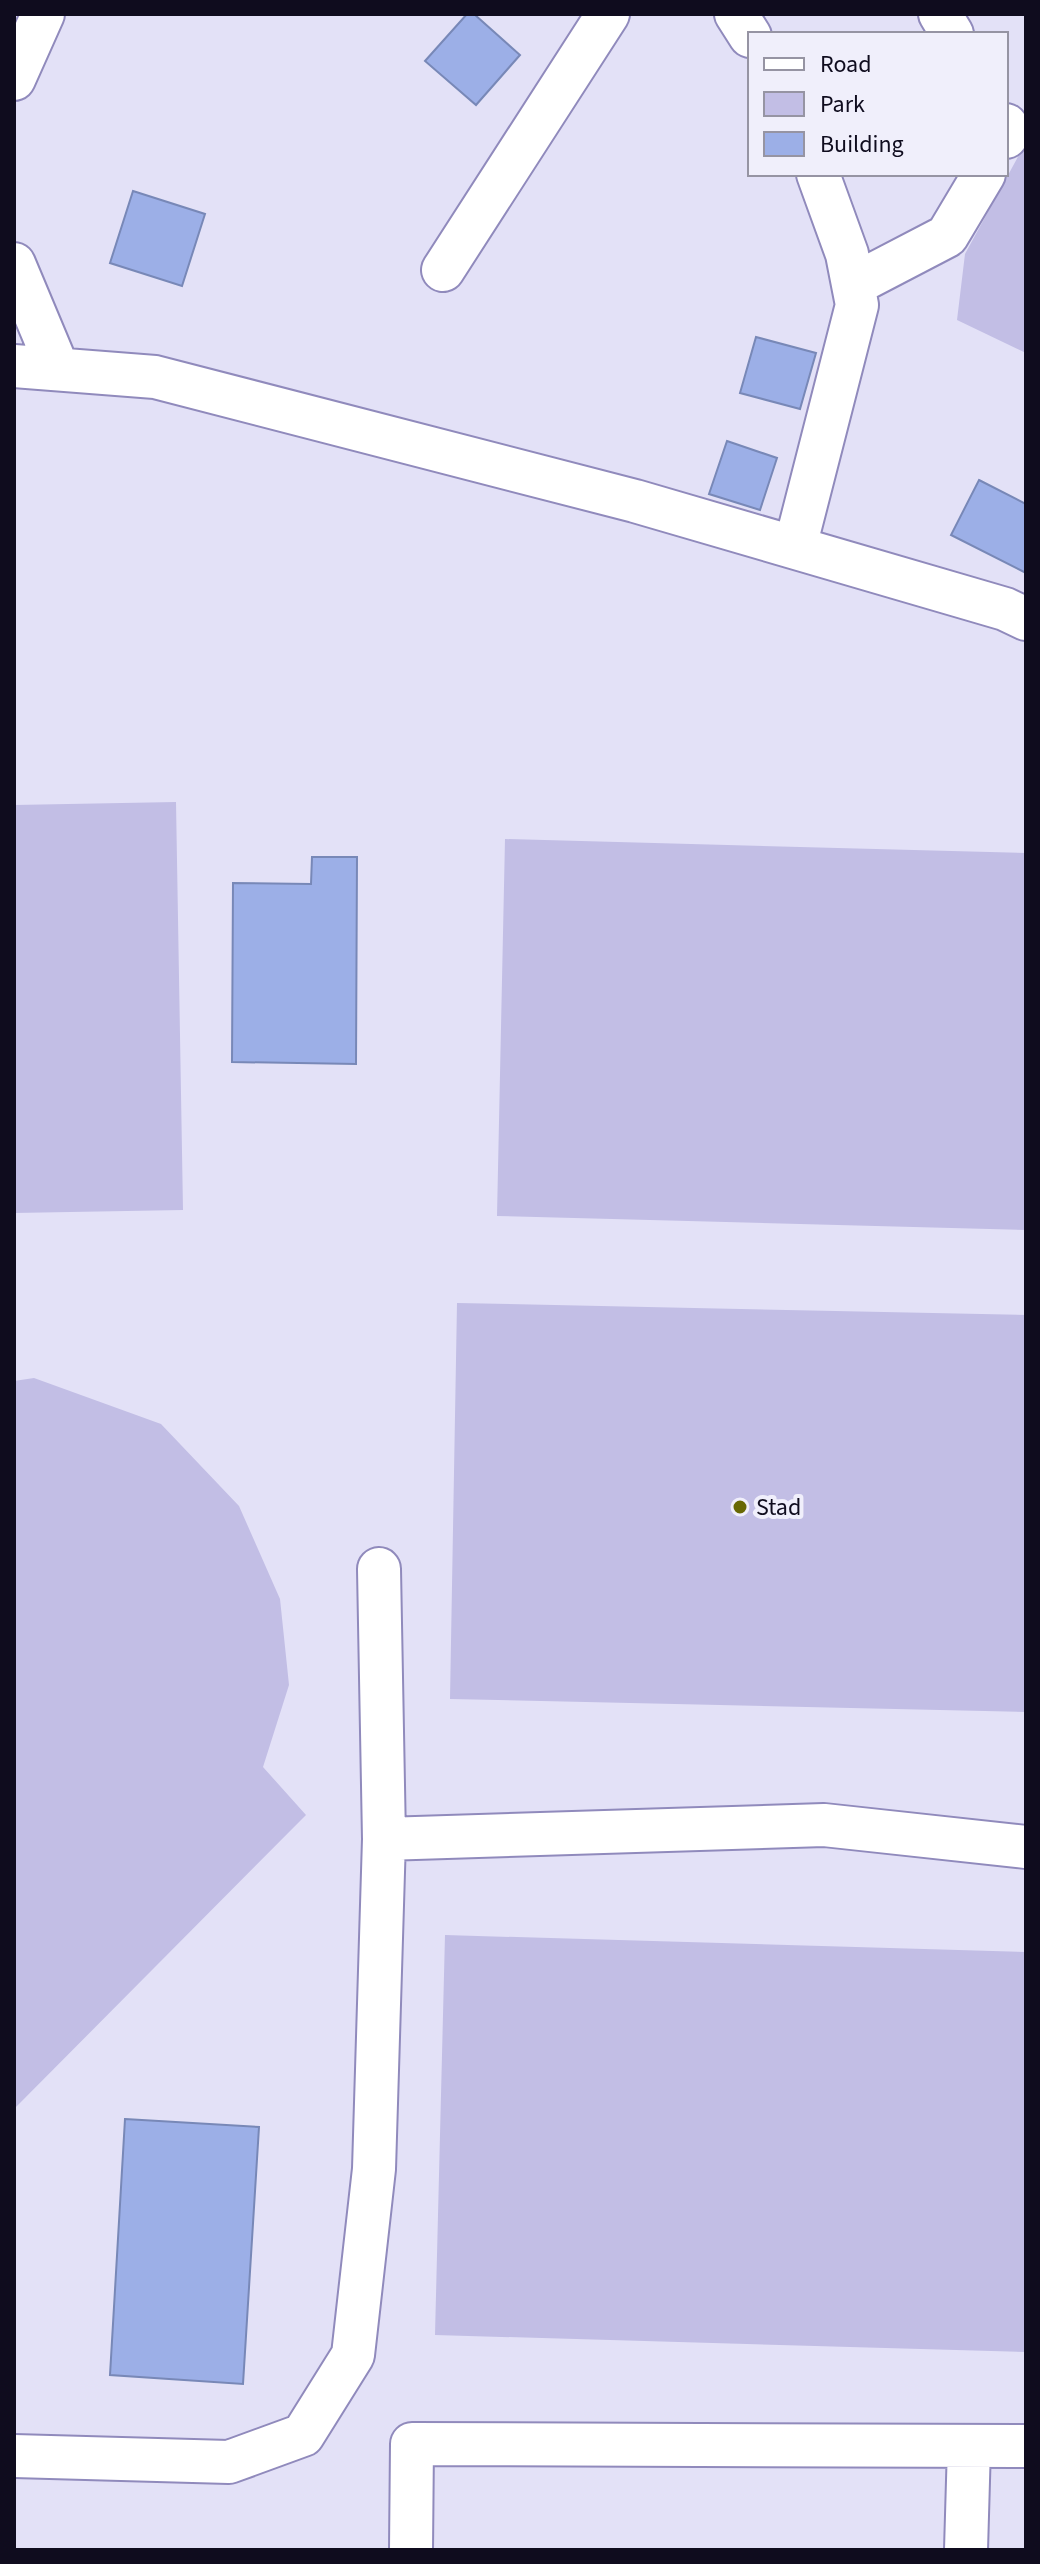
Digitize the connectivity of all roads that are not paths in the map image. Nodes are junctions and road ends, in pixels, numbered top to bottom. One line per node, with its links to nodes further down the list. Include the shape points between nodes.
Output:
1 (43, 14): 7 (street)
2 (608, 14): 11 (street)
3 (736, 14): 6 (street)
4 (940, 14): 5 (street)
5 (951, 32)
6 (748, 33)
7 (18, 59)
8 (819, 176): 12 (street)
9 (983, 176): 12 (street, via 947,236)
10 (14, 264): 14 (street)
11 (443, 270)
12 (853, 285): 15 (street, via 857,305)
13 (14, 366): 14 (street)
14 (58, 369): 15 (street, via 155,377)
15 (795, 547): 16 (street)
16 (1026, 619)
17 (379, 1569): 18 (street)
18 (384, 1839): 19 (street, via 824,1825); 22 (street, via 374,2169 353,2355 303,2435 229,2462)
19 (1026, 1847)
20 (969, 2446): 21 (street); 23 (street, via 412,2444); 24 (street)
21 (1026, 2446)
22 (14, 2456)
23 (411, 2550)
24 (966, 2550)

